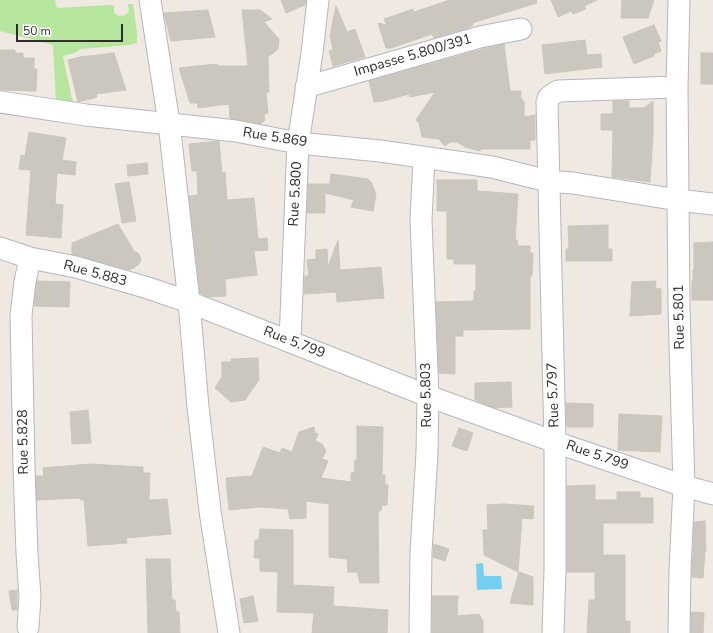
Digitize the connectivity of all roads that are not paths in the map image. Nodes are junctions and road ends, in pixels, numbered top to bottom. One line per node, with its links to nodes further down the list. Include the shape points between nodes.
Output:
1 (150, 0): 8 (street)
2 (318, 0): 5 (street, Rue 5.800)
3 (679, 0): 6 (street, Rue 5.801)
4 (522, 29): 5 (street, Impasse 5.800/391, via 480,36)
5 (306, 87): 9 (street, Rue 5.800)
6 (677, 87): 11 (street, Rue 5.797, via 553,93 547,102); 12 (street, Rue 5.801)
7 (0, 102): 8 (street, Rue 5.869, via 86,115)
8 (169, 123): 9 (street, Rue 5.869, via 236,131); 16 (street)
9 (298, 143): 10 (street, Rue 5.869); 17 (street, Rue 5.800)
10 (424, 158): 11 (street, Rue 5.869, via 492,167); 18 (street, Rue 5.803, via 421,220)
11 (548, 181): 12 (street); 19 (street, Rue 5.797)
12 (678, 200): 13 (street); 20 (street, Rue 5.801)
13 (713, 204)
14 (0, 248): 15 (street, Rue 5.883)
15 (30, 258): 16 (street, Rue 5.883, via 76,267); 22 (street, Rue 5.828, via 21,316 30,597)
16 (189, 302): 17 (street, Rue 5.799); 23 (street, via 210,511)
17 (290, 341): 18 (street, Rue 5.799)
18 (428, 396): 19 (street, Rue 5.799); 24 (street, Rue 5.803)
19 (555, 442): 20 (street, Rue 5.799); 25 (street, Rue 5.797)
20 (684, 486): 21 (street, Rue 5.799); 26 (street, Rue 5.801)
21 (713, 494)
22 (28, 627)
23 (229, 633)
24 (420, 633)
25 (553, 633)
26 (679, 633)

